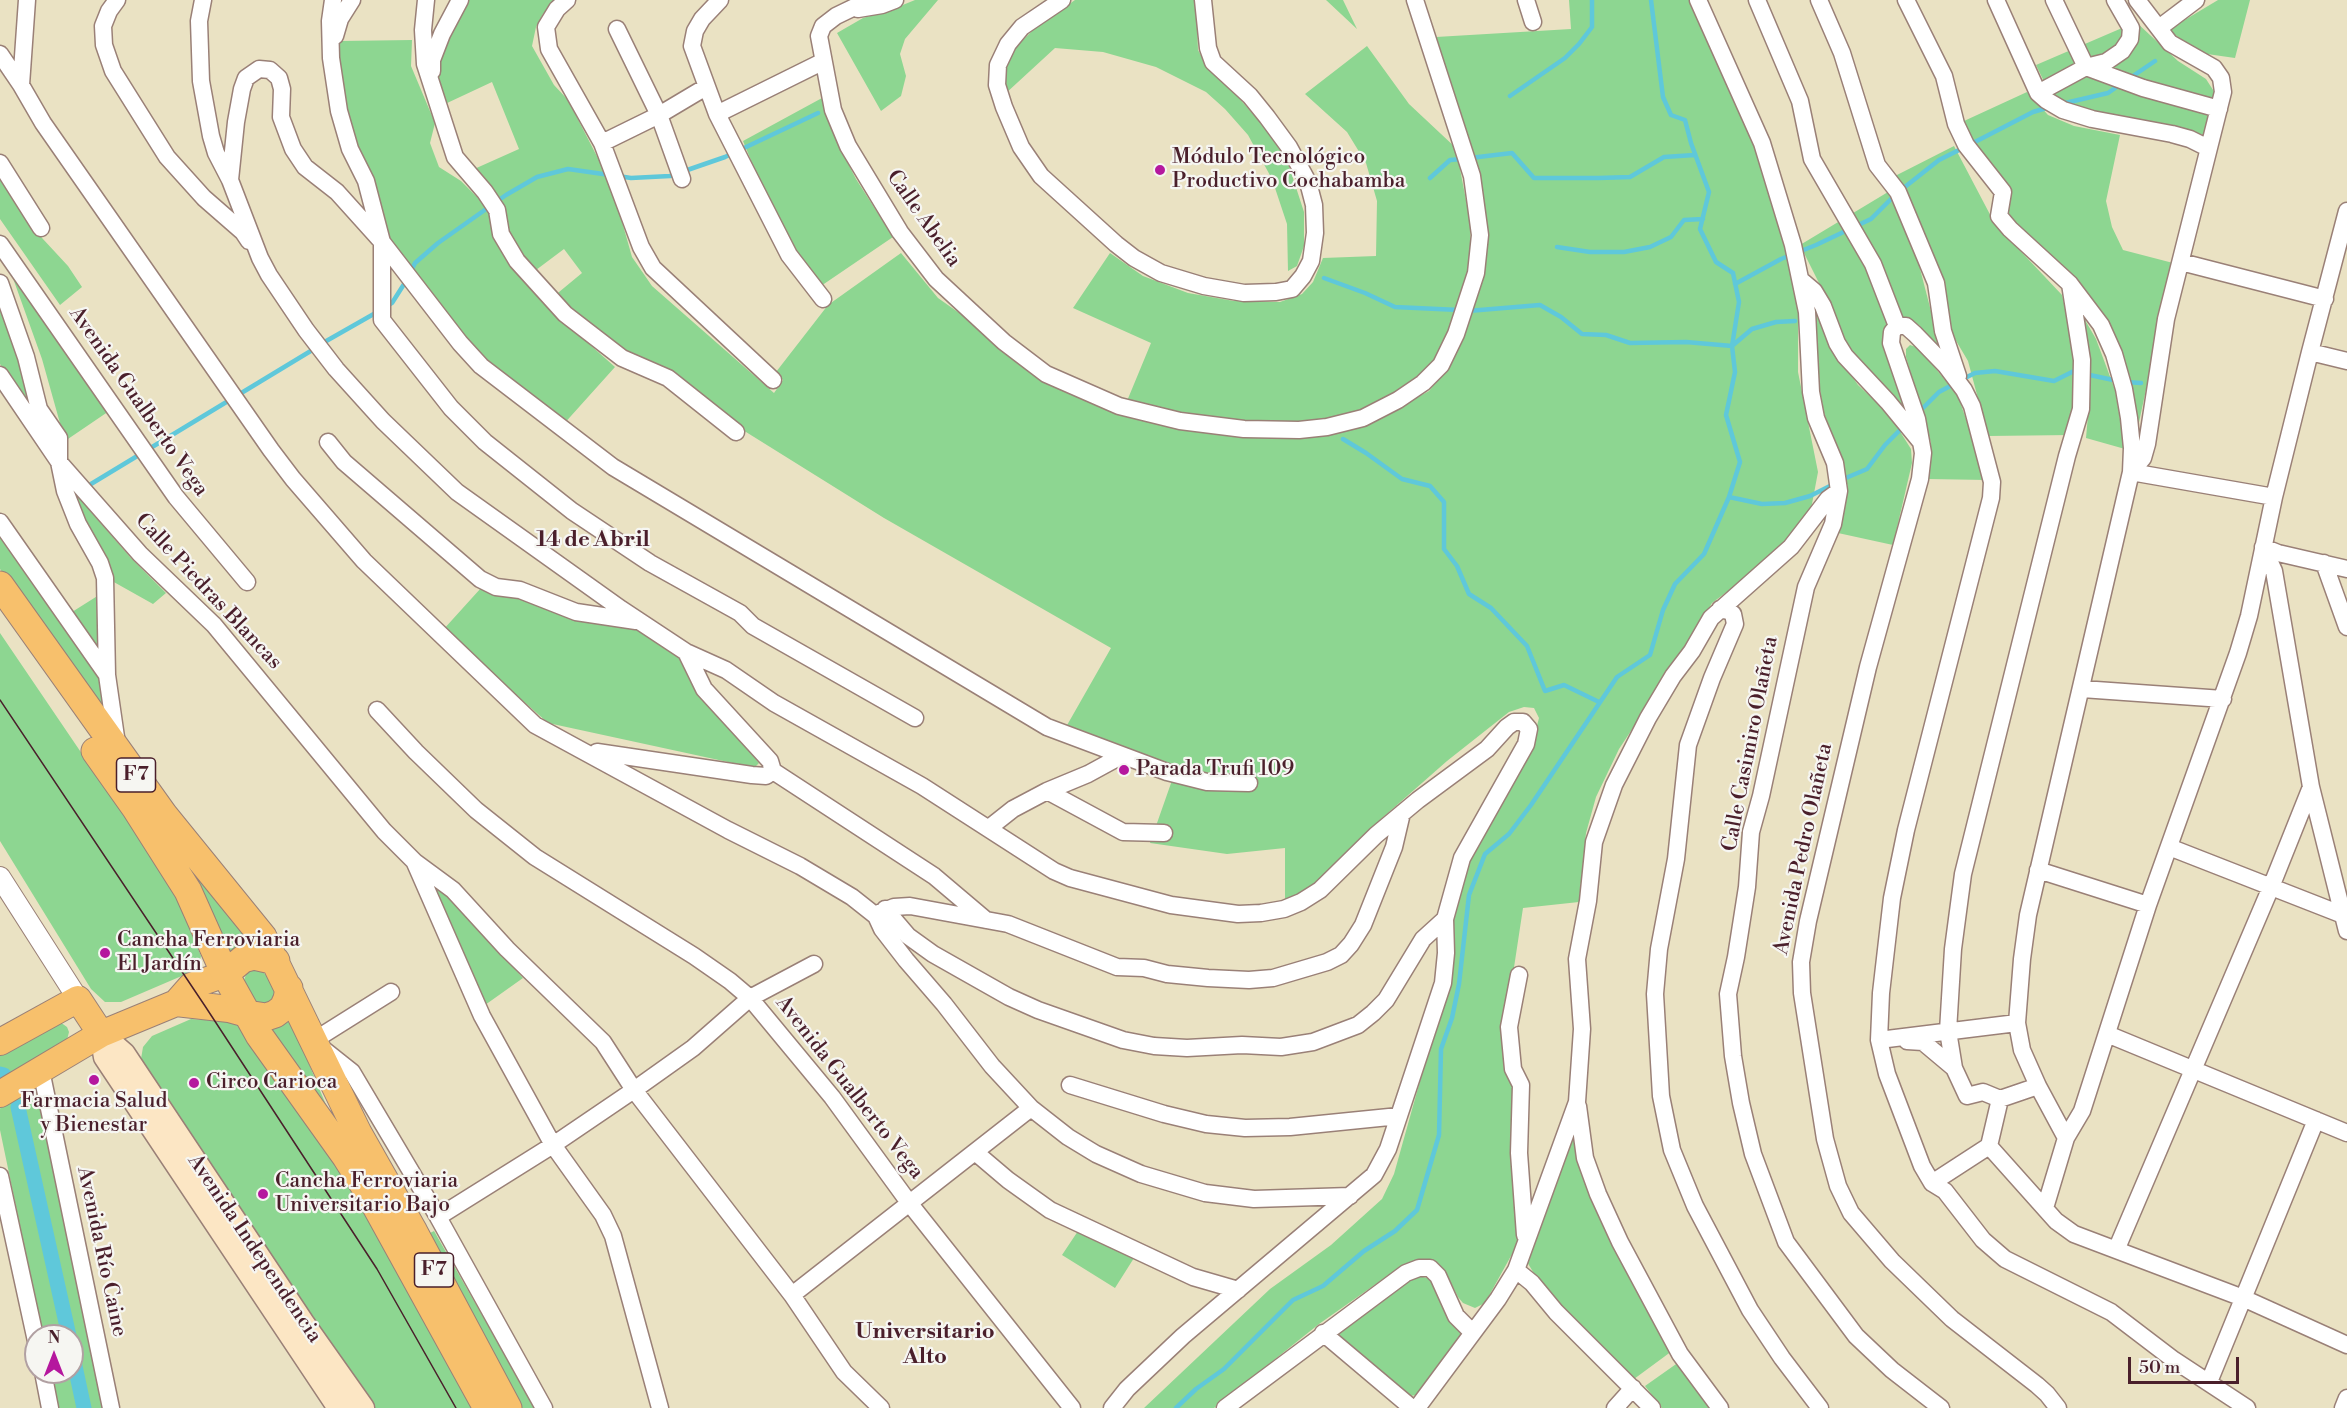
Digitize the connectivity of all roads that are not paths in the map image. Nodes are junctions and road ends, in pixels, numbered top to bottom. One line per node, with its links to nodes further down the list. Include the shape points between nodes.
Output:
1 (27, 0): 33 (street)
2 (117, 0): 49 (street, via 103,26 104,45 113,71 167,156 243,232)
3 (203, 0): 44 (street, via 200,52 204,108 216,153)
4 (333, 0): 30 (street)
5 (352, 0): 30 (street, via 340,19)
6 (426, 0): 34 (street, via 425,64)
7 (460, 0): 34 (street, via 432,60)
8 (567, 0): 40 (street, via 546,27 549,49)
9 (720, 0): 35 (street, via 702,19 692,46)
10 (868, 0): 25 (street, Calle Abelia)
11 (895, 0): 25 (street)
12 (1062, 0): 13 (street, via 1022,27 998,65 1004,107 1021,147 1041,176 1116,244 1161,273 1244,293 1292,289 1311,261 1316,233 1308,182 1267,117 1213,62)
13 (1203, 0)
14 (1415, 0): 31 (street, Calle Abelia, via 1472,176 1480,235 1476,273 1446,355 1423,383 1363,418 1299,430 1244,429 1180,421 1119,406 1046,374 996,335 936,279 900,232 848,146 833,110)
15 (1526, 0): 26 (street)
16 (1698, 0): 51 (street, Calle Casimiro Olañeta, via 1762,143)
17 (1757, 0): 56 (street, via 1800,101 1812,159 1873,264)
18 (1819, 0): 61 (street, via 1842,53 1877,165 1898,192 1936,283 1943,331)
19 (1906, 0): 53 (street, via 1944,76 1956,124 1966,145 2003,192 1999,216)
20 (1996, 0): 36 (street)
21 (2054, 0): 32 (street)
22 (2115, 0): 32 (street, via 2131,28 2130,39 2122,51 2106,62)
23 (2137, 0): 27 (street)
24 (2196, 0): 27 (street)
25 (848, 11): 31 (street, Calle Abelia, via 823,26 819,36)
26 (1533, 22)
27 (2159, 28): 37 (street, via 2170,43 2214,68 2221,78 2223,92)
28 (617, 29): 39 (street)
29 (0, 54): 33 (street)
30 (331, 58): 47 (street, via 339,111 350,149 366,181)
31 (822, 62): 38 (street)
32 (2086, 67): 36 (street); 37 (street)
33 (21, 85): 85 (street, via 79,177 294,479 364,561 535,725)
34 (432, 86): 62 (street, via 455,157 497,210 501,234 523,268 564,314 622,358 668,378)
35 (706, 87): 38 (street); 39 (street)
36 (2038, 93): 41 (street, via 2053,106 2092,119 2172,134)
37 (2219, 109): 41 (street)
38 (717, 114): 54 (street, via 789,255)
39 (659, 115): 40 (street); 43 (street)
40 (602, 143): 60 (street, via 641,247 653,268)
41 (2208, 148): 50 (street)
42 (0, 163): 46 (street)
43 (682, 179)
44 (230, 180): 47 (street, via 246,78 259,69 270,70 279,78 281,117 293,149 305,166 336,192); 49 (street)
45 (2347, 211): 55 (street)
46 (41, 228)
47 (382, 242): 84 (street, via 382,320 450,408 485,442 572,511 650,563); 87 (street, via 481,366 613,467 1047,727)
48 (0, 244): 73 (street, Avenida Gualberto Vega, via 176,497)
49 (260, 258): 77 (street, via 336,369 457,492)
50 (2181, 262): 55 (street); 66 (street, via 2166,319 2147,444 2143,458)
51 (1801, 280): 63 (street, via 1823,306 1845,356); 67 (street, Calle Casimiro Olañeta, via 1809,333 1811,392 1816,418 1835,463)
52 (0, 283): 65 (street, via 27,357 39,410 59,438)
53 (2070, 284): 66 (street, via 2101,325 2114,354 2129,418); 116 (street, via 2082,360 2082,409 1963,874)
54 (823, 299)
55 (2325, 299): 57 (street)
56 (1896, 326): 61 (street, via 1906,326 1915,334); 63 (street, Avenida Pedro Olañeta, via 1891,343 1917,419)
57 (2310, 352): 58 (street); 68 (street)
58 (2347, 361)
59 (0, 375): 65 (street, Calle Piedras Blancas)
60 (772, 380)
61 (1964, 390): 119 (street, via 1987,460 1992,482 1990,498 1892,898)
62 (736, 432)
63 (1920, 441): 177 (street, Avenida Pedro Olañeta, via 1920,478 1868,667 1808,921 1801,962 1802,993 1825,1139 1838,1186 1851,1213 1892,1261 1952,1319 2037,1385)
64 (328, 442): 77 (street, via 344,462 480,579 576,612)
65 (59, 462): 80 (street, via 78,524 105,578); 96 (street, Calle Piedras Blancas, via 140,554 214,625 384,831)
66 (2131, 472): 68 (street); 81 (street)
67 (1839, 491): 75 (street, via 1828,499 1791,547); 176 (street, Calle Casimiro Olañeta, via 1833,524 1806,587 1751,832 1747,887 1728,994 1733,1056 1753,1154 1786,1242 1856,1336)
68 (2274, 497): 70 (street)
69 (0, 522): 80 (street)
70 (2263, 547): 71 (street); 82 (street, via 2249,616); 90 (street, via 2274,571)
71 (2324, 564): 72 (street); 78 (street)
72 (2347, 569)
73 (247, 582)
74 (0, 585): 86 (highway, F7)
75 (1719, 609): 130 (street, via 1648,718 1614,785 1594,842 1577,959 1582,1029); 175 (street, via 1733,614 1735,624 1688,745 1676,859 1659,949 1655,994 1660,1096 1672,1150 1695,1206 1750,1310)
76 (0, 618): 107 (highway, F7, via 172,863)
77 (641, 622): 79 (street)
78 (2347, 627)
79 (686, 652): 88 (street, via 704,689 770,761); 93 (street, via 726,669 774,703)
80 (107, 675): 86 (street)
81 (2082, 689): 82 (street); 97 (street)
82 (2223, 699): 95 (street)
83 (377, 710): 111 (street, Avenida Gualberto Vega, via 476,810 535,857 694,956)
84 (915, 718)
85 (584, 750): 88 (street, via 752,775 766,776); 101 (street)
86 (118, 751): 105 (highway, F7, via 164,815 263,937)
87 (1121, 756): 89 (street, via 1207,782); 91 (street)
88 (773, 771): 103 (street, via 934,876)
89 (1249, 783)
90 (2311, 787): 99 (street); 104 (street)
91 (1047, 791): 93 (street, via 1013,809); 94 (street, via 1122,832)
92 (1402, 813): 93 (street, via 1320,890 1284,909 1250,914 1171,905 1070,878); 102 (street, via 1487,749 1514,722 1522,722 1529,729 1526,744 1462,858); 103 (street, via 1394,847 1351,945 1327,962 1273,978 1208,978 1117,967 1008,924)
93 (989, 828)
94 (1164, 833)
95 (2169, 847): 99 (street); 100 (street)
96 (415, 862): 127 (street, via 453,890 603,1042); 136 (street, via 482,1016)
97 (2038, 870): 100 (street); 115 (street, via 2028,915)
98 (0, 877): 112 (street, Avenida Independencia)
99 (2271, 887): 104 (street); 123 (street)
100 (2148, 905): 118 (street)
101 (880, 913): 102 (street, via 933,954 1008,997 1122,1040 1187,1048 1281,1047 1313,1042 1358,1024 1386,1000 1423,939); 103 (street, via 910,906); 131 (street, via 882,929 906,960)
102 (1445, 919): 132 (street, via 1443,983)
103 (987, 921)
104 (2345, 923)
105 (276, 961): 107 (highway, via 255,956 243,959); 109 (highway, F7)
106 (814, 964): 111 (street)
107 (225, 974): 113 (main road, via 191,986); 114 (highway, F7)
108 (1519, 975): 145 (street, via 1509,1027 1513,1069 1521,1085 1519,1153)
109 (289, 988): 114 (highway, via 283,1008 275,1014); 120 (highway, F7)
110 (391, 992): 120 (street)
111 (750, 998): 127 (street, via 693,1048); 142 (street, Avenida Gualberto Vega, via 832,1097)
112 (78, 999): 117 (main road, Avenida Independencia); 121 (main road)
113 (176, 1003): 114 (main road); 117 (main road)
114 (247, 1014): 163 (highway, F7, via 368,1192)
115 (2017, 1023): 116 (street); 126 (street, via 2022,1050)
116 (1948, 1031): 119 (street); 122 (street)
117 (101, 1034): 124 (main road); 161 (main road, Avenida Independencia, via 105,1057); 162 (main road, Avenida Independencia, via 124,1054)
118 (2107, 1034): 123 (street); 135 (street, via 2082,1112)
119 (1879, 1040): 122 (street, via 1923,1042); 140 (street, via 1891,1084)
120 (313, 1041): 144 (street, via 352,1072); 164 (highway, F7, via 358,1133)
121 (0, 1042)
122 (1954, 1068): 129 (street, via 1967,1096 1983,1092)
123 (2194, 1068): 133 (street); 146 (street)
124 (41, 1070): 128 (main road); 160 (street, Avenida Río Caine)
125 (1070, 1085): 132 (street, via 1164,1114 1245,1128)
126 (2038, 1086): 129 (street); 135 (street)
127 (634, 1090): 136 (street); 149 (street)
128 (0, 1094)
129 (2000, 1099): 137 (street)
130 (1577, 1102): 145 (street); 174 (street, via 1585,1158 1607,1213 1680,1354)
131 (1031, 1108): 138 (street); 141 (street, via 1096,1154 1141,1174 1205,1193 1254,1199)
132 (1399, 1116): 141 (street, via 1374,1175)
133 (2316, 1120): 134 (street); 150 (street)
134 (2347, 1133)
135 (2066, 1138): 143 (street)
136 (552, 1145): 144 (street); 166 (street, via 603,1215 613,1236)
137 (1989, 1146): 140 (street); 143 (street)
138 (975, 1152): 142 (street); 148 (street, via 1050,1210 1193,1277)
139 (0, 1179): 151 (street)
140 (1932, 1183): 155 (street, via 1945,1191 1983,1240 2005,1259 2111,1312)
141 (1350, 1196): 148 (street)
142 (910, 1204): 149 (street); 168 (street, Avenida Gualberto Vega)
143 (2045, 1208): 146 (street, via 2074,1234)
144 (438, 1217): 165 (street)
145 (1525, 1242): 147 (street)
146 (2116, 1248): 150 (street)
147 (1516, 1270): 152 (street); 157 (street)
148 (1238, 1290): 169 (street, via 1174,1344)
149 (792, 1295): 167 (street, via 844,1372)
150 (2243, 1298): 154 (street); 155 (street)
151 (32, 1324)
152 (1472, 1332): 153 (street, via 1456,1316 1438,1276 1430,1268 1419,1268 1406,1273); 171 (street)
153 (1323, 1333): 170 (street); 171 (street)
154 (2347, 1345)
155 (2209, 1382): 178 (street)
156 (45, 1384): 159 (street)
157 (1634, 1388): 172 (street); 173 (street)
158 (2347, 1398): 179 (street)
159 (50, 1408)
160 (111, 1408)
161 (339, 1408)
162 (363, 1408)
163 (487, 1408)
164 (508, 1408)
165 (544, 1408)
166 (660, 1408)
167 (881, 1408)
168 (1072, 1408)
169 (1112, 1408)
170 (1225, 1408)
171 (1415, 1408)
172 (1615, 1408)
173 (1652, 1408)
174 (1720, 1408)
175 (1820, 1408)
176 (1941, 1408)
177 (2058, 1408)
178 (2247, 1408)
179 (2343, 1408)

